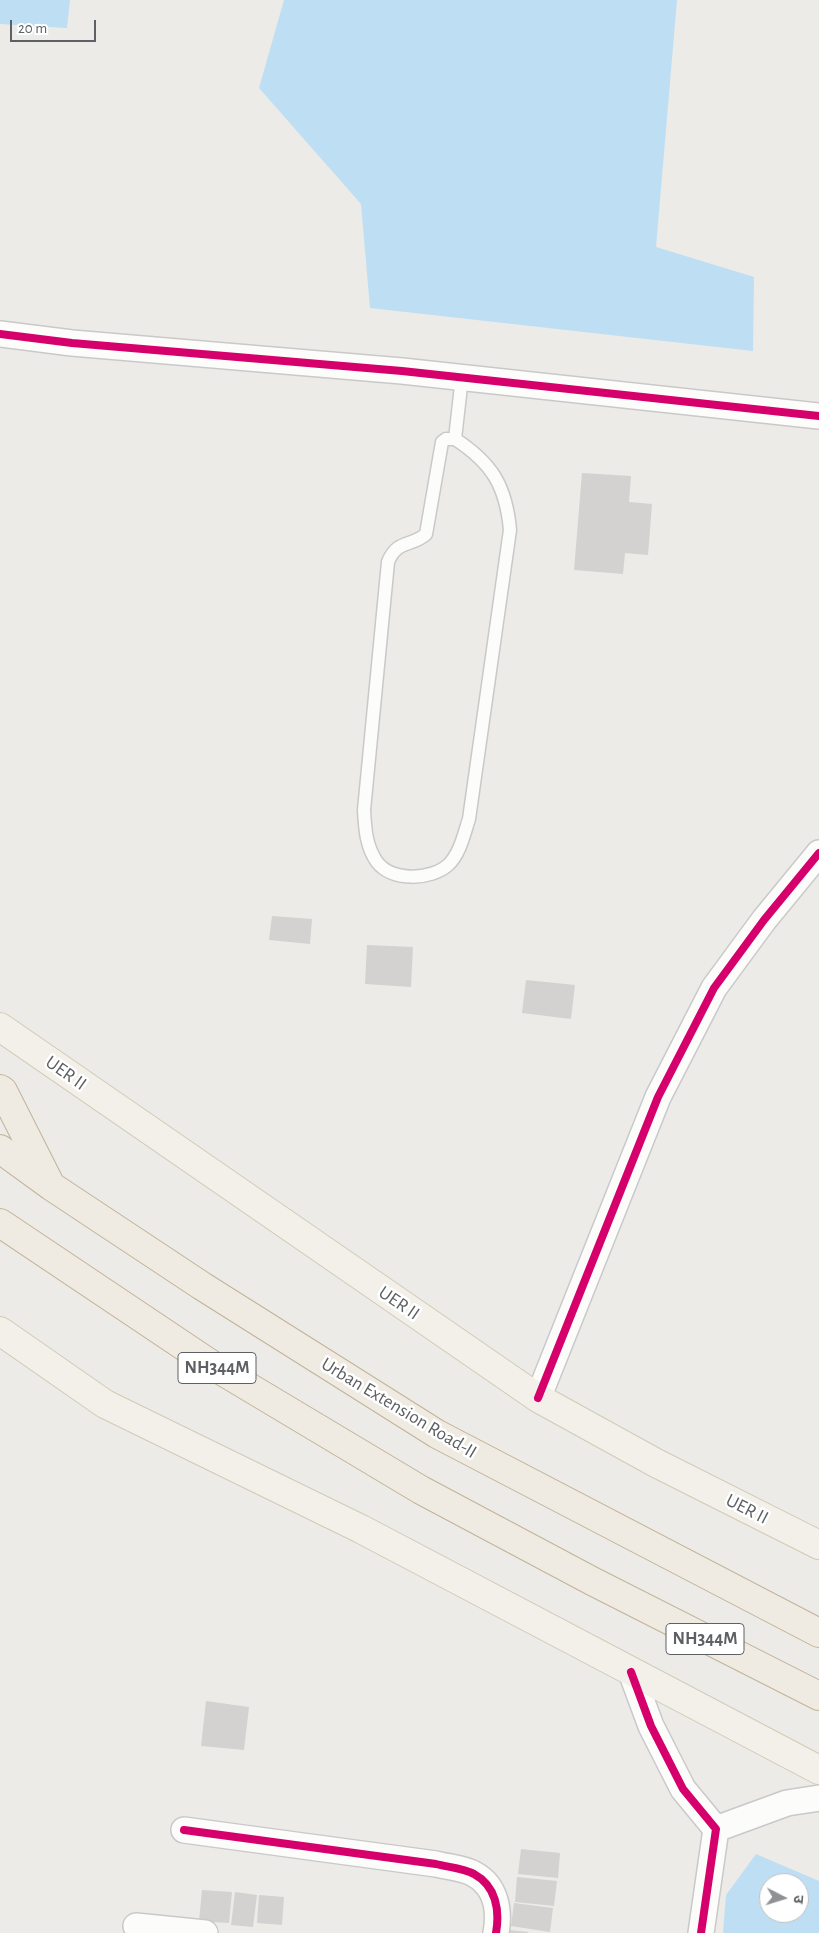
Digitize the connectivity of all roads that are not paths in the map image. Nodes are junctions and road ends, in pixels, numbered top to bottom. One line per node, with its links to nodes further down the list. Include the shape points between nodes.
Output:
1 (0, 334): 2 (street)
2 (462, 377): 3 (street); 4 (lane)
3 (819, 416)
4 (455, 439): 4 (lane, via 480,457 501,486 508,507 510,530 469,820 449,864 428,875 413,878 395,874 378,864 365,830 364,810 388,562 397,547 421,539 426,534 442,442)
5 (819, 853): 12 (street, via 714,988 658,1097)
6 (0, 1027): 12 (main road, UER II)
7 (0, 1089): 9 (highway)
8 (0, 1149): 9 (highway, Urban Extension Road-II / NH344M)
9 (51, 1186): 14 (highway, Urban Extension Road-II / NH344M, via 202,1286 437,1434)
10 (6, 1230): 16 (highway, NH344M, via 212,1365 421,1490)
11 (0, 1331): 15 (main road, via 106,1404 362,1529)
12 (538, 1398): 13 (main road, UER II, via 656,1463)
13 (819, 1545)
14 (819, 1633)
15 (631, 1672): 17 (main road); 19 (street, via 651,1726 683,1790)
16 (819, 1696)
17 (819, 1770)
18 (819, 1798): 19 (street, via 788,1803)
19 (716, 1829): 24 (street)
20 (184, 1830): 23 (street, via 436,1864 473,1873 488,1884 497,1902)
21 (136, 1926): 22 (street)
22 (205, 1933)
23 (496, 1933)
24 (701, 1933)

